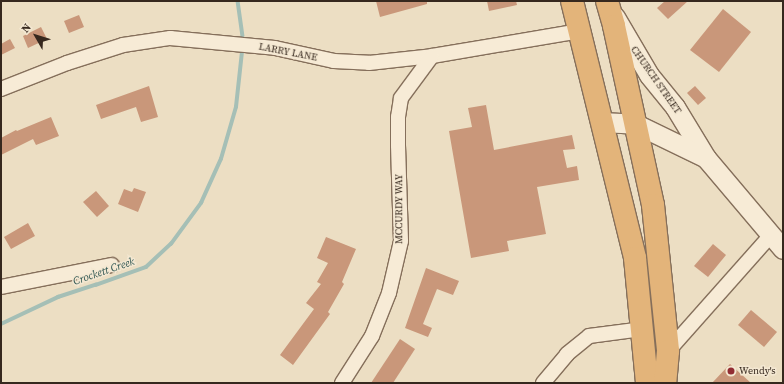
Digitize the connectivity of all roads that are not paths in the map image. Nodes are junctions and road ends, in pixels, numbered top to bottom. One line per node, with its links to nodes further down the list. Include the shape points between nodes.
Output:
1 (572, 1): 3 (highway)
2 (607, 1): 7 (highway); 8 (main road, CHURCH STREET, via 649,75 675,107)
3 (580, 31): 4 (street, LARRY LANE); 6 (highway)
4 (432, 56): 5 (street, LARRY LANE, via 368,63 334,61 275,48 170,38 123,45 67,63); 15 (street, MCCURDY WAY, via 401,98 398,145 401,241 389,293 372,336)
5 (1, 89)
6 (601, 122): 7 (main road, CHURCH STREET); 13 (highway, via 634,258)
7 (636, 124): 8 (main road, CHURCH STREET); 14 (highway, via 653,205)
8 (706, 158): 9 (main road, CHURCH STREET)
9 (771, 235): 10 (main road, CHURCH STREET); 14 (street)
10 (783, 250)
11 (112, 265): 12 (street)
12 (1, 287)
13 (642, 329): 16 (street, via 589,336 567,354); 17 (highway)
14 (668, 351): 18 (highway)
15 (342, 383)
16 (543, 383)
17 (647, 383)
18 (665, 383)

